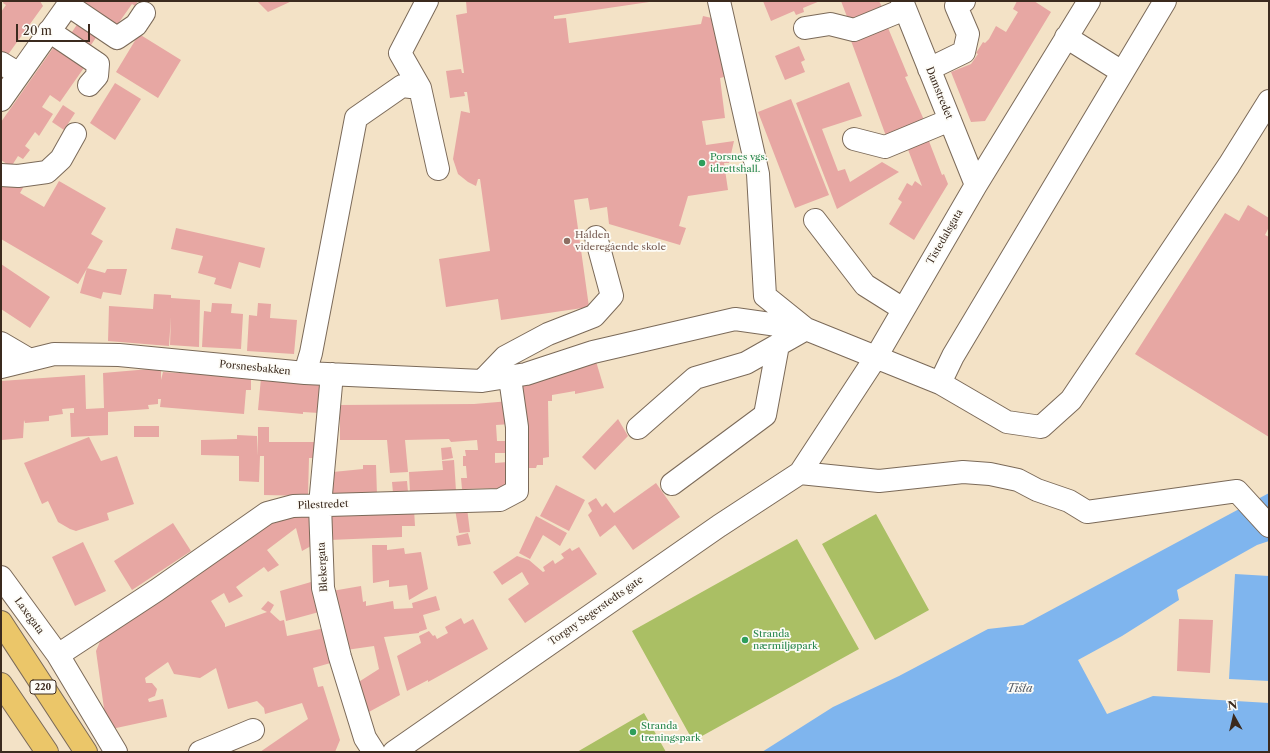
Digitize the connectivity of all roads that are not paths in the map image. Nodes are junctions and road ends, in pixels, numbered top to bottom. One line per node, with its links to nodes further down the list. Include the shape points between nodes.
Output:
1 (427, 1): 16 (street, via 400,53)
2 (719, 1): 28 (street, via 758,174 765,296)
3 (964, 1): 13 (street, via 956,6 968,34 964,52)
4 (1089, 1): 11 (street, Tistedalsgata)
5 (1165, 1): 14 (street)
6 (69, 3): 8 (street, via 117,38 136,25); 10 (street)
7 (903, 5): 9 (street, via 854,30 830,24); 13 (street, Damstredet)
8 (144, 13)
9 (805, 28)
10 (49, 31): 12 (street); 15 (street, via 98,64 97,76)
11 (1066, 36): 14 (street); 24 (street, Tistedalsgata)
12 (10, 69): 17 (street)
13 (929, 69): 19 (street, Damstredet)
14 (1122, 72): 38 (street)
15 (89, 85)
16 (420, 88): 22 (street); 34 (street, via 402,86 356,118)
17 (1, 100)
18 (1269, 101): 38 (street, via 1071,400 1041,428 1007,422)
19 (950, 120): 21 (street, via 885,147); 24 (street, Damstredet)
20 (75, 134): 23 (street, via 61,160 48,172 18,176)
21 (854, 138)
22 (438, 170)
23 (1, 175)
24 (976, 185): 27 (street, Tistedalsgata)
25 (815, 220): 27 (street, via 865,285)
26 (596, 237): 37 (street, via 612,296 594,316 548,334 505,357)
27 (903, 309): 31 (street, Tistedalsgata)
28 (806, 329): 30 (street); 31 (street); 36 (street, Porsnesbakken, via 735,319 593,352)
29 (1, 343): 32 (street)
30 (778, 345): 39 (street, via 746,363 695,378); 41 (street, via 765,416)
31 (876, 356): 38 (street); 40 (street, Tistedalsgata)
32 (30, 360): 33 (street, Porsnesbakken); 34 (street, Porsnesbakken, via 54,354 119,355)
33 (1, 367)
34 (305, 373): 35 (street, Porsnesbakken)
35 (332, 374): 37 (street, Porsnesbakken); 42 (street, Blekergata)
36 (518, 376): 37 (street, Porsnesbakken); 42 (street, Pilestredet, via 517,491 500,500)
37 (482, 381)
38 (940, 382)
39 (638, 428)
40 (800, 473): 43 (street, via 879,481 963,472 990,474 1018,480 1037,490 1069,501 1087,512 1237,491); 54 (street, Torgny Segerstedts gate, via 719,526)
41 (672, 484)
42 (320, 505): 46 (street, Pilestredet, via 293,506 267,513); 53 (street, Blekergata, via 323,588 362,730)
43 (1269, 526)
44 (1, 577): 46 (street, Laxegata)
45 (1, 622): 50 (main road, 220)
46 (58, 655): 51 (street, Laxegata)
47 (1, 684): 49 (main road)
48 (253, 730): 52 (street)
49 (47, 752)
50 (86, 752)
51 (116, 752)
52 (200, 752)
53 (374, 752)
54 (394, 752)

